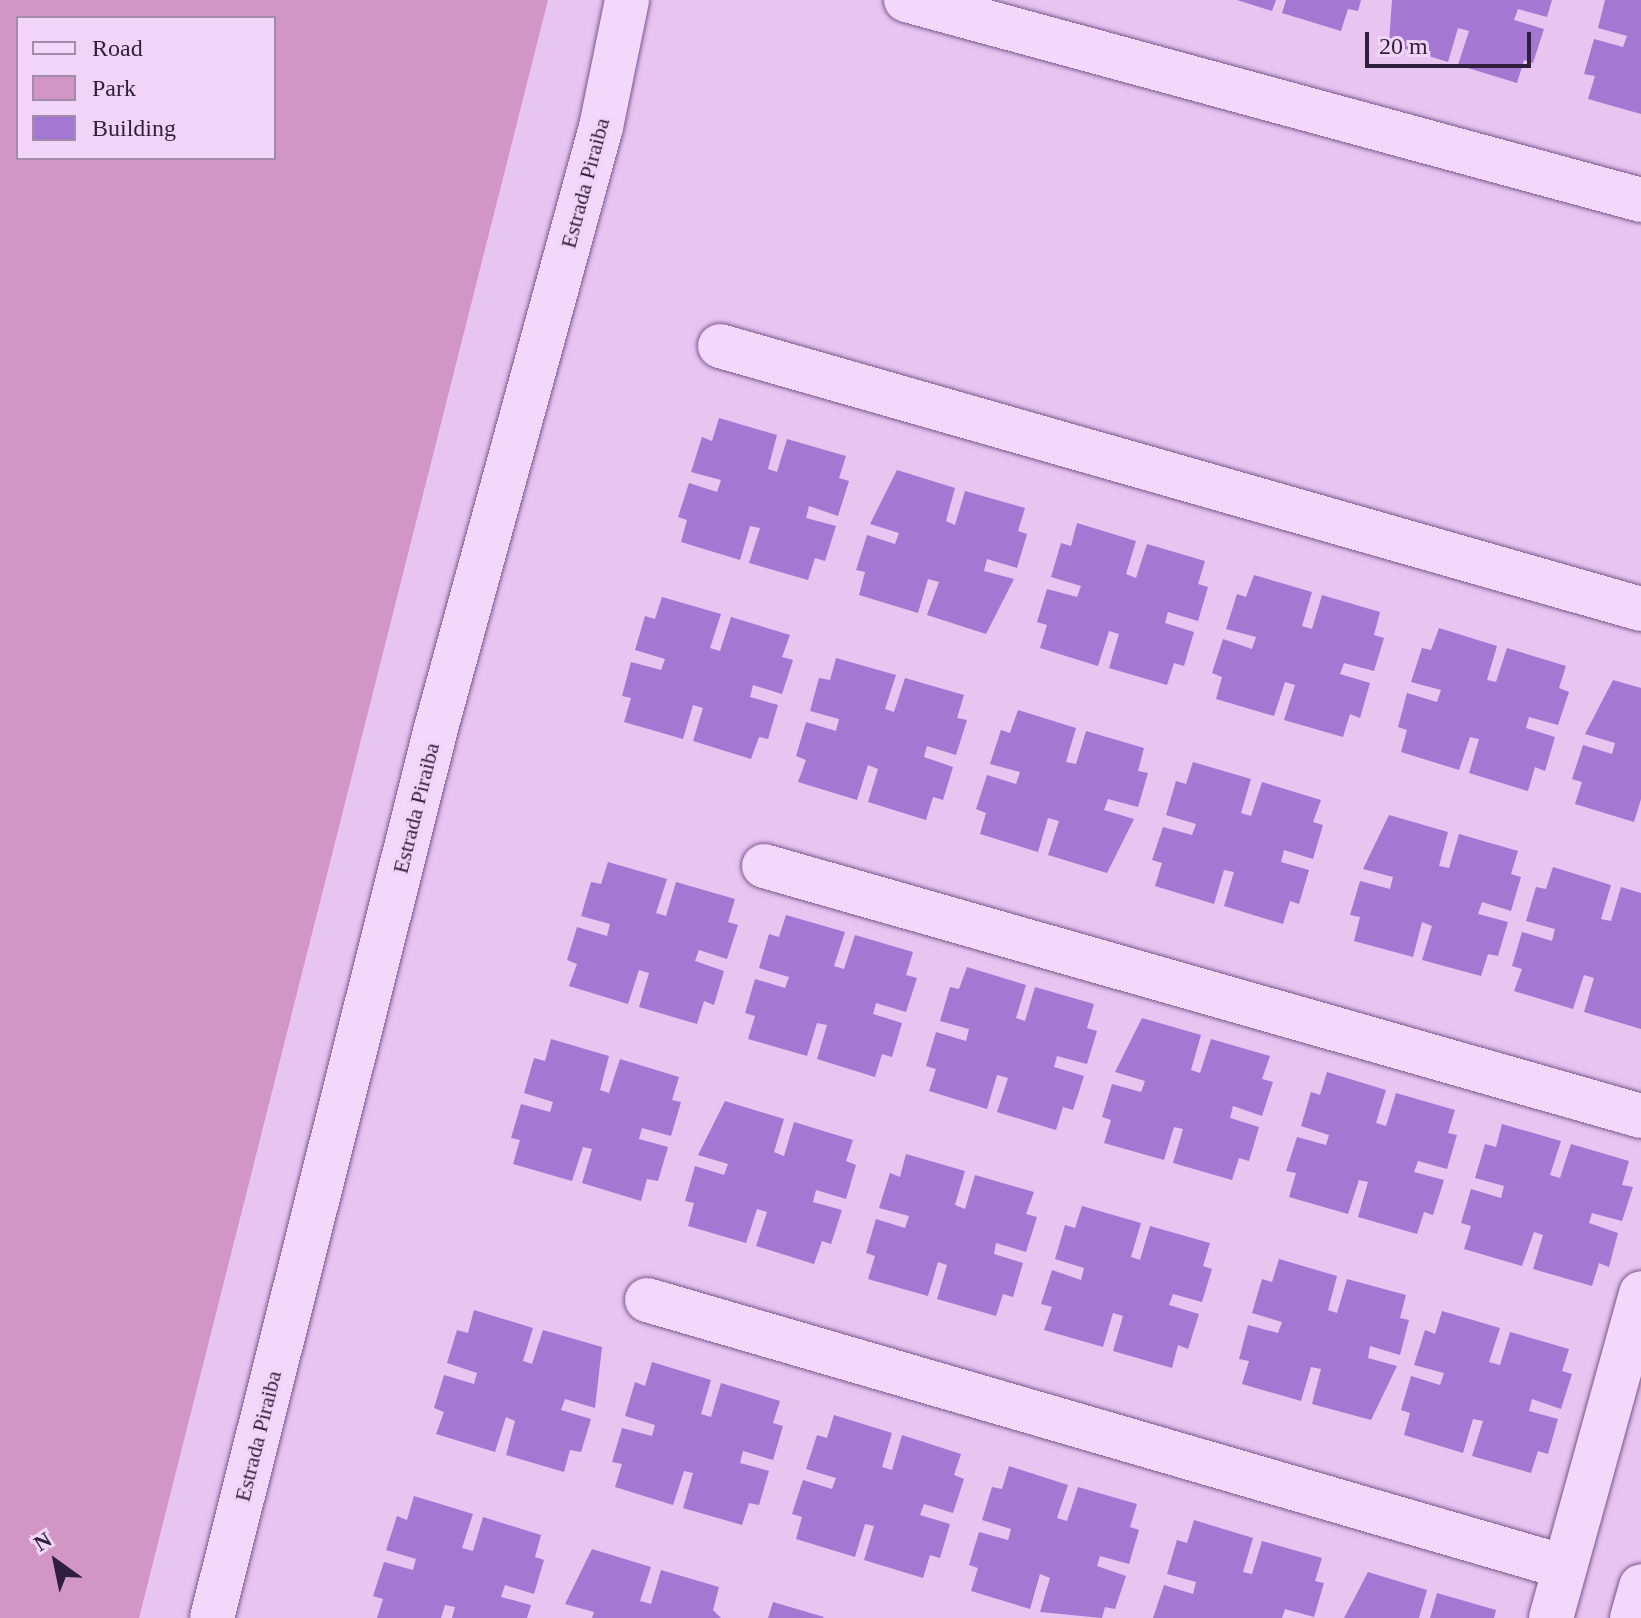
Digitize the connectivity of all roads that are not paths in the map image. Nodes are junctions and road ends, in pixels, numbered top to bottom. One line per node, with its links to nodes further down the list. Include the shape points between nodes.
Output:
1 (627, 0): 12 (street, Estrada Piraiba, via 601,127 436,728)
2 (906, 0): 3 (street)
3 (1641, 200)
4 (720, 346): 5 (street)
5 (1641, 609)
6 (764, 866): 7 (street)
7 (1641, 1116)
8 (1641, 1293): 10 (street)
9 (647, 1300): 10 (street)
10 (1565, 1567): 13 (street)
11 (1641, 1586): 14 (street)
12 (212, 1618)
13 (1551, 1618)
14 (1632, 1618)

